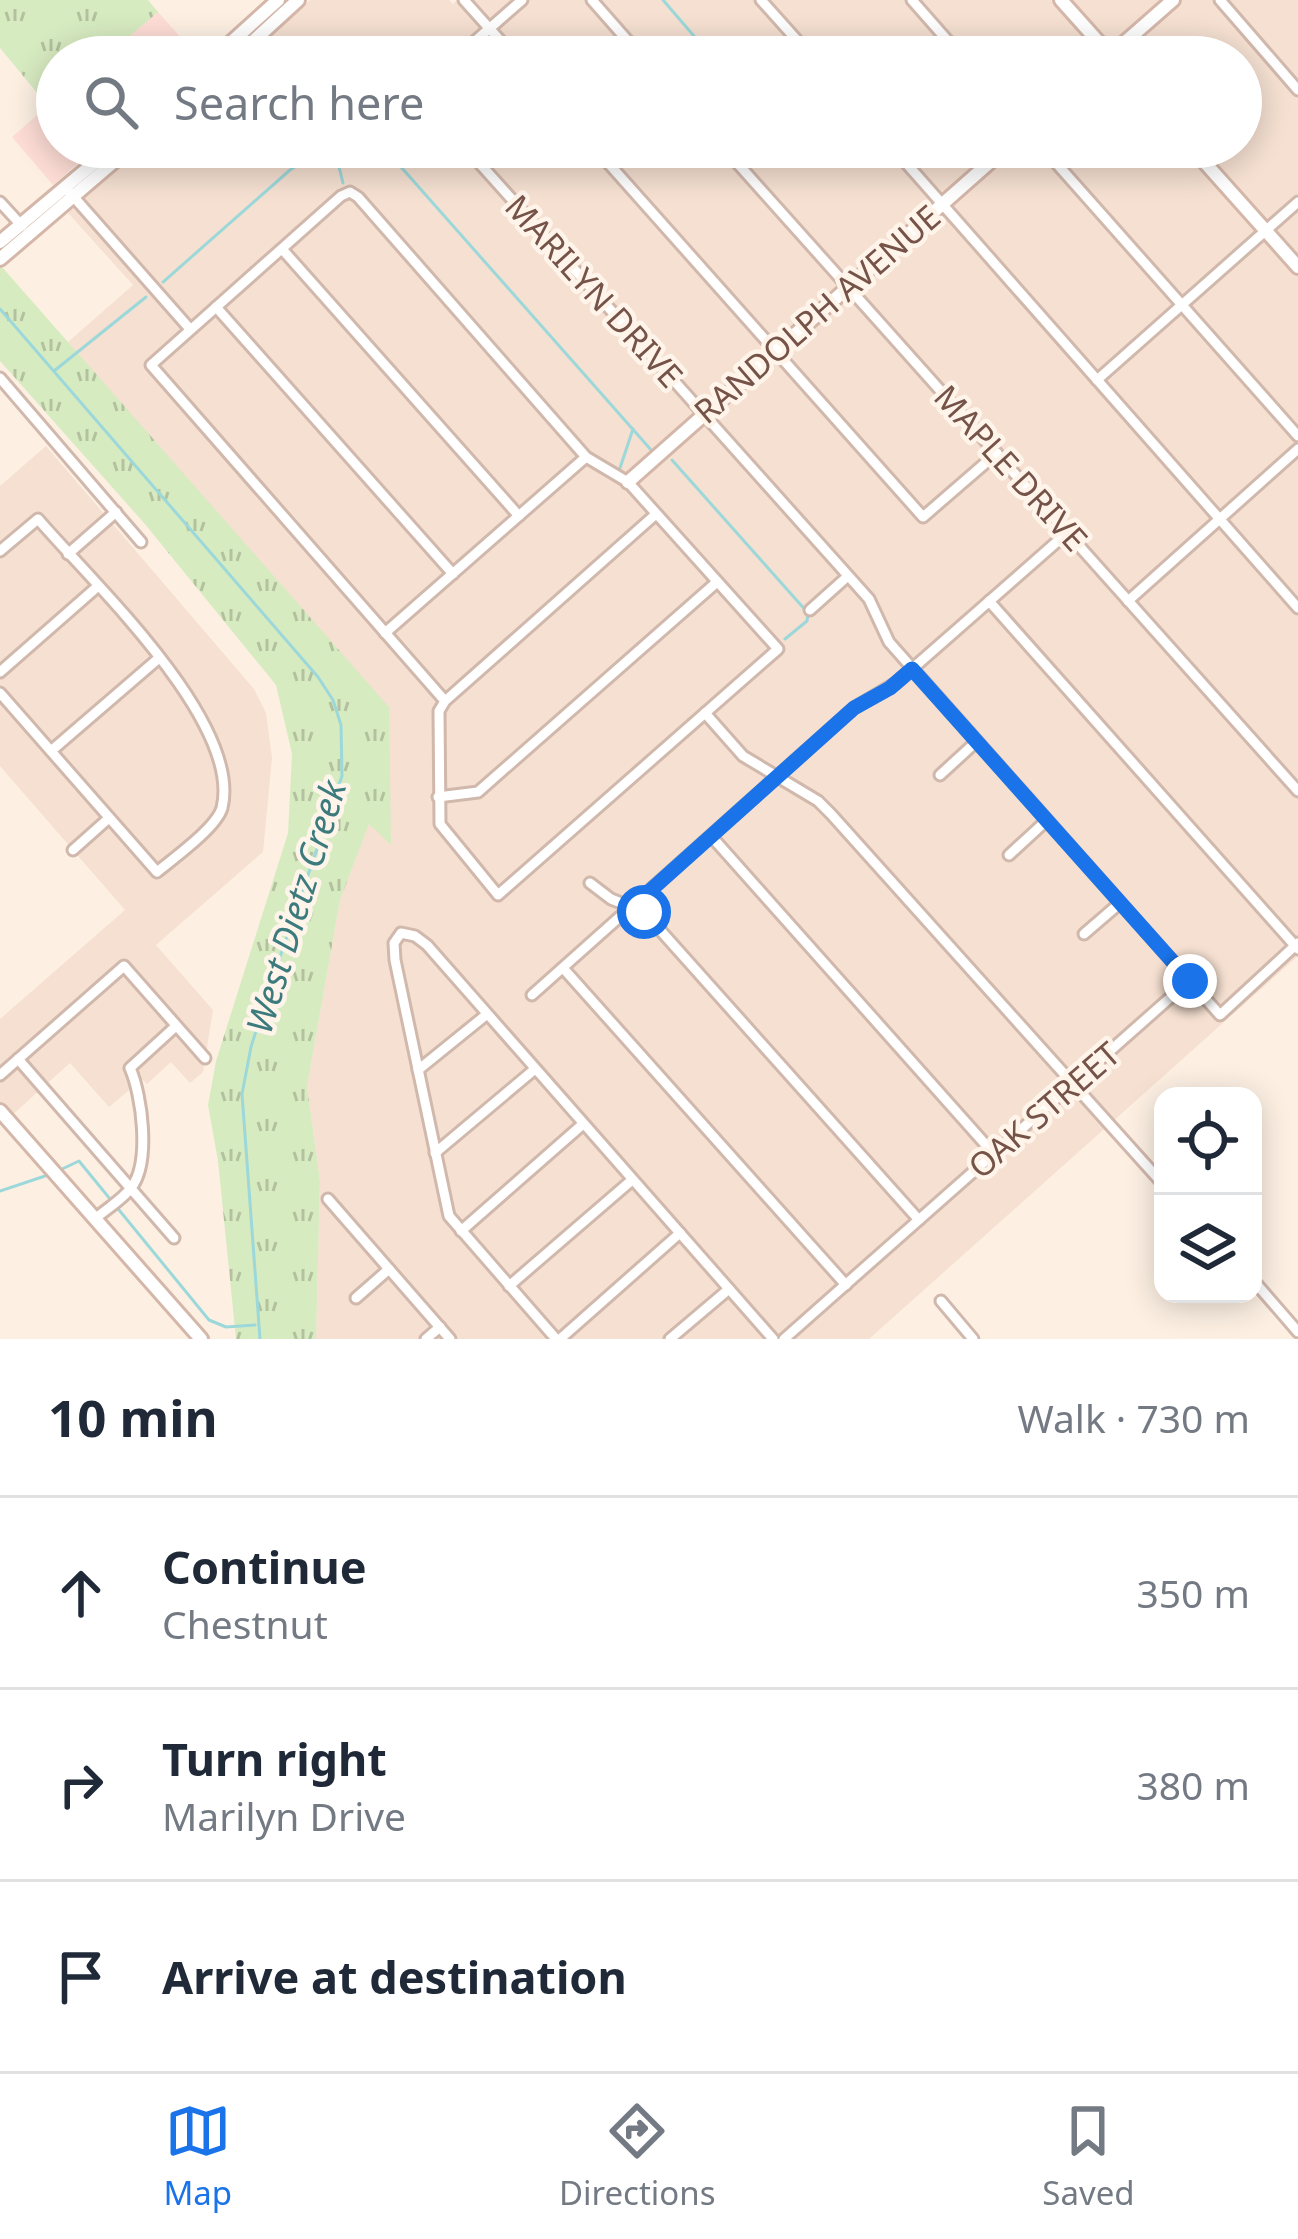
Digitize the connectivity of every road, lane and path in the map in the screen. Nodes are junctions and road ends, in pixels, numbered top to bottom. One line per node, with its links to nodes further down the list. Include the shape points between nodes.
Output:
1 (464, 0): 10 (street)
2 (522, 0): 10 (street)
3 (592, 0): 14 (street)
4 (761, 0): 15 (street)
5 (912, 0): 16 (street)
6 (1061, 0): 17 (street)
7 (1173, 0): 18 (street)
8 (1220, 0): 19 (street)
9 (289, 1): 11 (street)
10 (490, 28): 12 (street); 13 (street)
11 (249, 36)
12 (481, 36)
13 (497, 36)
14 (624, 36)
15 (793, 36)
16 (944, 36)
17 (1092, 36)
18 (1132, 36)
19 (1251, 36)
20 (1262, 48): 21 (street)
21 (1298, 90)
22 (97, 168): 30 (street)
23 (484, 168): 46 (street, MARILYN DRIVE)
24 (613, 168): 43 (street)
25 (742, 168): 39 (street, MAPLE DRIVE)
26 (910, 168): 33 (street)
27 (982, 168): 33 (street, RANDOLPH AVENUE)
28 (1060, 168): 40 (street)
29 (1210, 168): 35 (street)
30 (69, 192): 34 (street); 42 (street)
31 (0, 202): 34 (street)
32 (1298, 202): 35 (street)
33 (942, 204): 39 (street, RANDOLPH AVENUE); 45 (street)
34 (25, 230): 36 (street)
35 (1266, 231): 38 (street); 40 (street)
36 (2, 249)
37 (282, 249): 41 (street); 50 (street, via 350,192 358,197); 54 (street)
38 (1298, 267)
39 (848, 287): 43 (street, RANDOLPH AVENUE); 49 (street, MAPLE DRIVE)
40 (1181, 305): 45 (street); 47 (street)
41 (216, 307): 42 (street); 60 (street)
42 (190, 329): 68 (street, via 151,365)
43 (776, 351): 46 (street, RANDOLPH AVENUE); 49 (street, via 923,517)
44 (0, 378): 52 (street)
45 (1097, 380): 55 (street)
46 (704, 414): 51 (street, RANDOLPH AVENUE); 61 (street, MARILYN DRIVE)
47 (1298, 436)
48 (1298, 449): 55 (street)
49 (997, 453): 56 (street, MAPLE DRIVE)
50 (586, 457): 51 (street); 54 (street)
51 (628, 482): 53 (street)
52 (116, 512): 57 (street); 59 (street)
53 (656, 514): 62 (street); 73 (street)
54 (519, 516): 60 (street)
55 (1220, 519): 65 (street); 66 (street)
56 (1068, 532): 64 (street); 65 (street, MAPLE DRIVE)
57 (141, 542)
58 (0, 551): 59 (street, via 38,519)
59 (68, 554): 63 (street)
60 (453, 574): 68 (street)
61 (848, 576): 67 (street); 70 (street, MARILYN DRIVE)
62 (717, 582): 74 (street, via 778,649); 80 (street, via 478,792)
63 (97, 587): 69 (street); 71 (street)
64 (989, 601): 70 (street); 90 (street)
65 (1128, 601): 79 (street, MAPLE DRIVE)
66 (1298, 608)
67 (809, 610)
68 (386, 633): 73 (street)
69 (159, 658): 76 (street); 81 (street, via 205,724 222,804 214,822 157,872)
70 (912, 669): 75 (street, MARILYN DRIVE); 78 (street)
71 (0, 672)
72 (0, 693): 76 (street)
73 (445, 701): 80 (street, via 437,723)
74 (704, 713): 78 (street, via 742,756); 80 (street, via 498,895 444,833)
75 (976, 742): 77 (street); 82 (street, MARILYN DRIVE)
76 (51, 751): 81 (street)
77 (940, 775)
78 (776, 778): 83 (street); 101 (street, via 831,814)
79 (1298, 790)
80 (438, 796)
81 (109, 818): 84 (street)
82 (1046, 821): 85 (street); 87 (street, MARILYN DRIVE)
83 (712, 836): 88 (street); 105 (street)
84 (73, 850)
85 (1009, 855)
86 (590, 883): 88 (street)
87 (1120, 903): 89 (street); 92 (street, MARILYN DRIVE)
88 (633, 906): 91 (street); 111 (street)
89 (1084, 934)
90 (1297, 946): 92 (street, via 1220,1015)
91 (563, 968): 93 (street); 116 (street)
92 (1190, 981): 101 (street, OAK STREET)
93 (532, 995)
94 (486, 1015): 98 (street); 99 (street); 99 (street, via 427,945 401,933 395,960)
95 (176, 1026): 96 (street); 97 (street, via 124,966); 108 (street, via 130,1068 140,1090 141,1162)
96 (205, 1058)
97 (18, 1059): 100 (street); 108 (street)
98 (535, 1069): 103 (street); 104 (street)
99 (418, 1070): 104 (street)
100 (0, 1075)
101 (1072, 1084): 105 (street, OAK STREET); 106 (street)
102 (0, 1112): 110 (street)
103 (583, 1124): 107 (street); 112 (street)
104 (435, 1153): 112 (street, via 449,1216)
105 (994, 1154): 111 (street, OAK STREET)
106 (1154, 1174)
107 (632, 1180): 113 (street); 117 (street)
108 (131, 1188): 110 (street); 114 (street)
109 (328, 1199): 115 (street)
110 (95, 1219): 124 (street)
111 (919, 1220): 116 (street, OAK STREET)
112 (461, 1231): 117 (street)
113 (680, 1233): 118 (street); 127 (street)
114 (174, 1238)
115 (389, 1269): 120 (street); 122 (street)
116 (846, 1285): 130 (street, OAK STREET)
117 (509, 1286): 127 (street)
118 (729, 1289): 128 (street); 129 (street)
119 (1262, 1290): 123 (street)
120 (356, 1298)
121 (941, 1301): 131 (street)
122 (440, 1327): 125 (street); 126 (street)
123 (1298, 1332)
124 (201, 1339)
125 (426, 1339)
126 (450, 1339)
127 (558, 1339)
128 (670, 1339)
129 (773, 1339)
130 (784, 1339)
131 (973, 1339)

